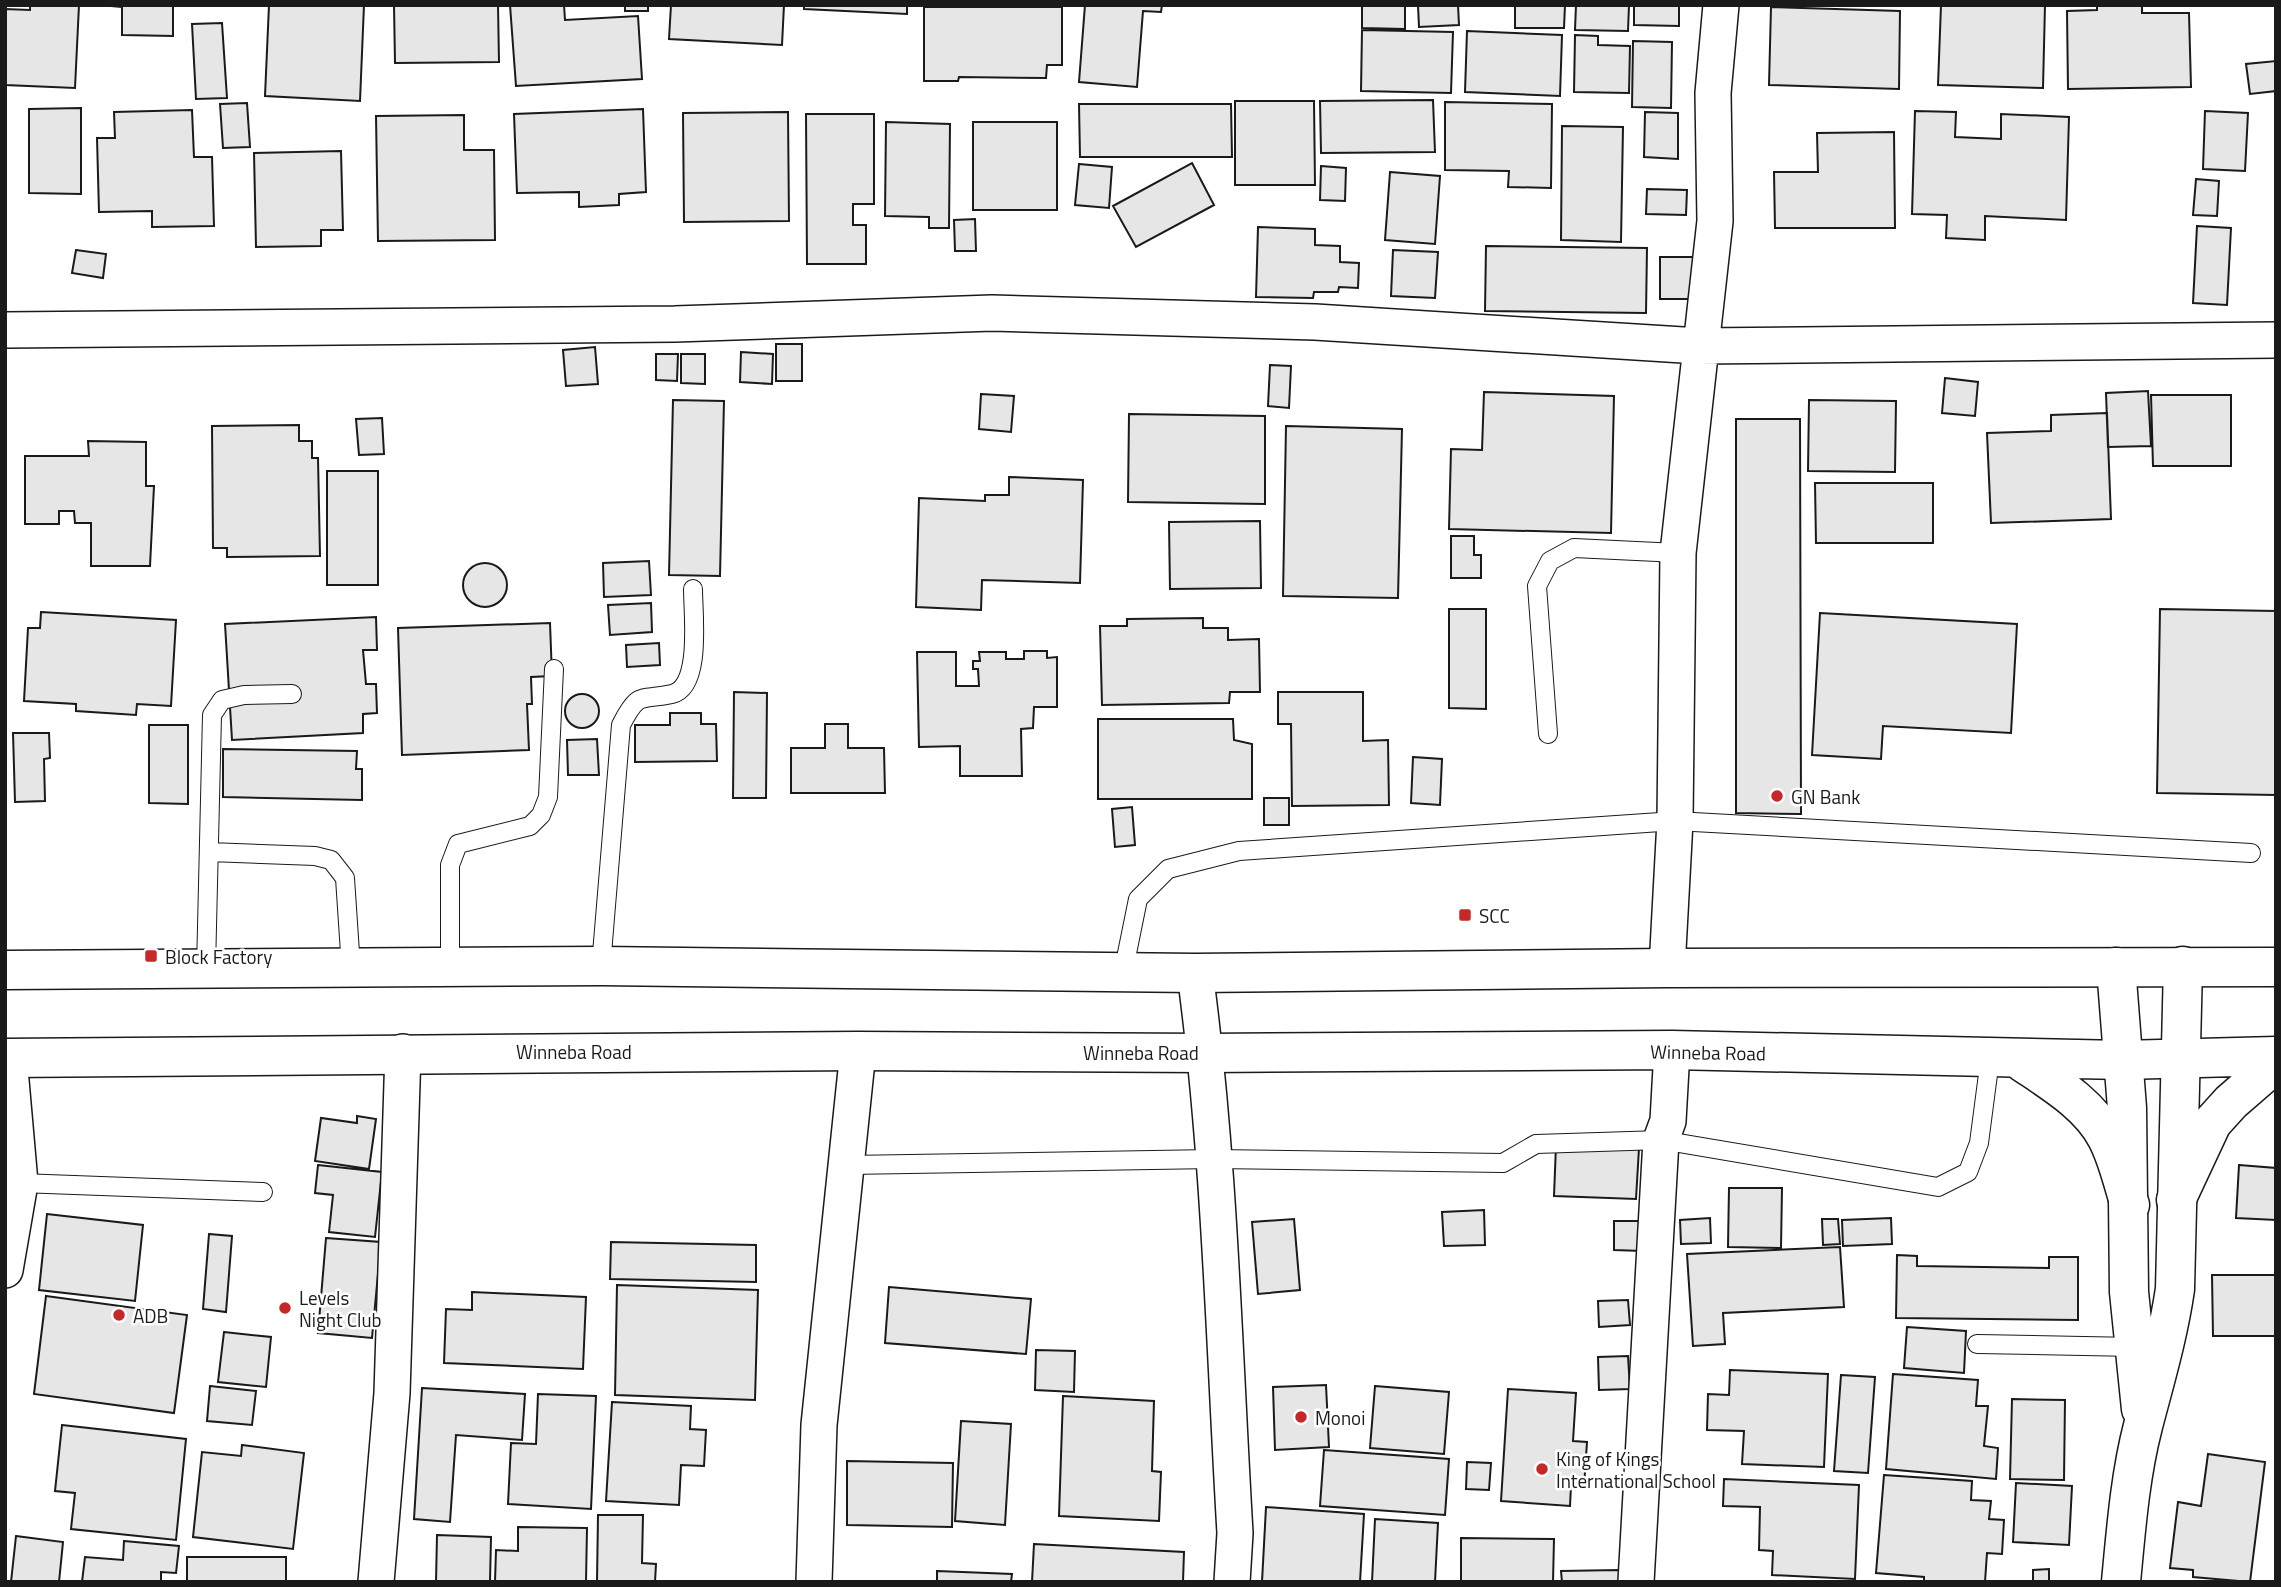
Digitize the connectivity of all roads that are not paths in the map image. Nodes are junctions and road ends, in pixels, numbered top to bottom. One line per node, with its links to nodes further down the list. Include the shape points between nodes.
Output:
1 (1721, 5): 4 (street, via 1713,93 1715,220)
2 (5, 330): 4 (street, via 675,324 992,313 1315,322)
3 (2276, 341): 4 (street)
4 (1699, 345): 5 (street)
5 (1678, 552): 9 (lane, via 1574,548 1550,561 1537,586); 10 (street)
6 (693, 589): 13 (lane, via 693,662 687,682 674,694 647,695 631,707 621,725)
7 (554, 669): 15 (lane, via 548,797 530,827 458,844 450,865)
8 (292, 694): 11 (lane, via 222,700 212,715)
9 (1548, 734)
10 (1675, 821): 12 (lane); 19 (street); 22 (lane, via 1239,851 1168,869 1138,899)
11 (209, 852): 18 (lane, via 331,860 345,878); 20 (lane)
12 (2251, 853)
13 (601, 966): 15 (main road); 22 (main road)
14 (2183, 966): 16 (main road); 17 (main road); 30 (main road)
15 (450, 967): 18 (main road)
16 (2116, 967): 19 (main road); 32 (main road)
17 (2276, 967)
18 (351, 968): 20 (main road)
19 (1667, 968): 23 (main road)
20 (206, 969): 21 (main road)
21 (5, 970)
22 (1123, 973): 23 (main road)
23 (1195, 973): 27 (street)
24 (1672, 1050): 27 (main road, Winneba Road); 31 (main road, Winneba Road); 34 (street, via 1668,1121)
25 (858, 1051): 26 (main road, Winneba Road); 27 (main road, Winneba Road); 36 (street)
26 (403, 1052): 29 (main road, Winneba Road); 45 (street, via 392,1393)
27 (1206, 1053): 35 (street)
28 (2276, 1056): 30 (main road, Winneba Road)
29 (7, 1058): 37 (street)
30 (2182, 1058): 32 (main road, Winneba Road); 39 (main road)
31 (2004, 1059): 32 (main road, Winneba Road); 34 (lane, via 1968,1172 1938,1186); 40 (main road, via 2065,1092 2093,1118 2107,1139)
32 (2122, 1060): 40 (main road)
33 (2276, 1063): 39 (main road, via 2212,1123)
34 (1661, 1140): 35 (lane, via 1536,1144 1503,1163); 48 (street)
35 (1213, 1159): 36 (lane); 47 (street, via 1235,1533)
36 (848, 1165): 46 (street, via 819,1426)
37 (20, 1183): 38 (lane); 41 (street)
38 (263, 1192)
39 (2176, 1200): 44 (main road, via 2175,1289 2168,1338)
40 (2130, 1205): 43 (main road, via 2129,1292)
41 (5, 1270)
42 (1977, 1344): 43 (lane)
43 (2135, 1347): 44 (main road)
44 (2142, 1427): 49 (main road)
45 (376, 1582)
46 (814, 1582)
47 (1232, 1582)
48 (1636, 1582)
49 (2122, 1582)

